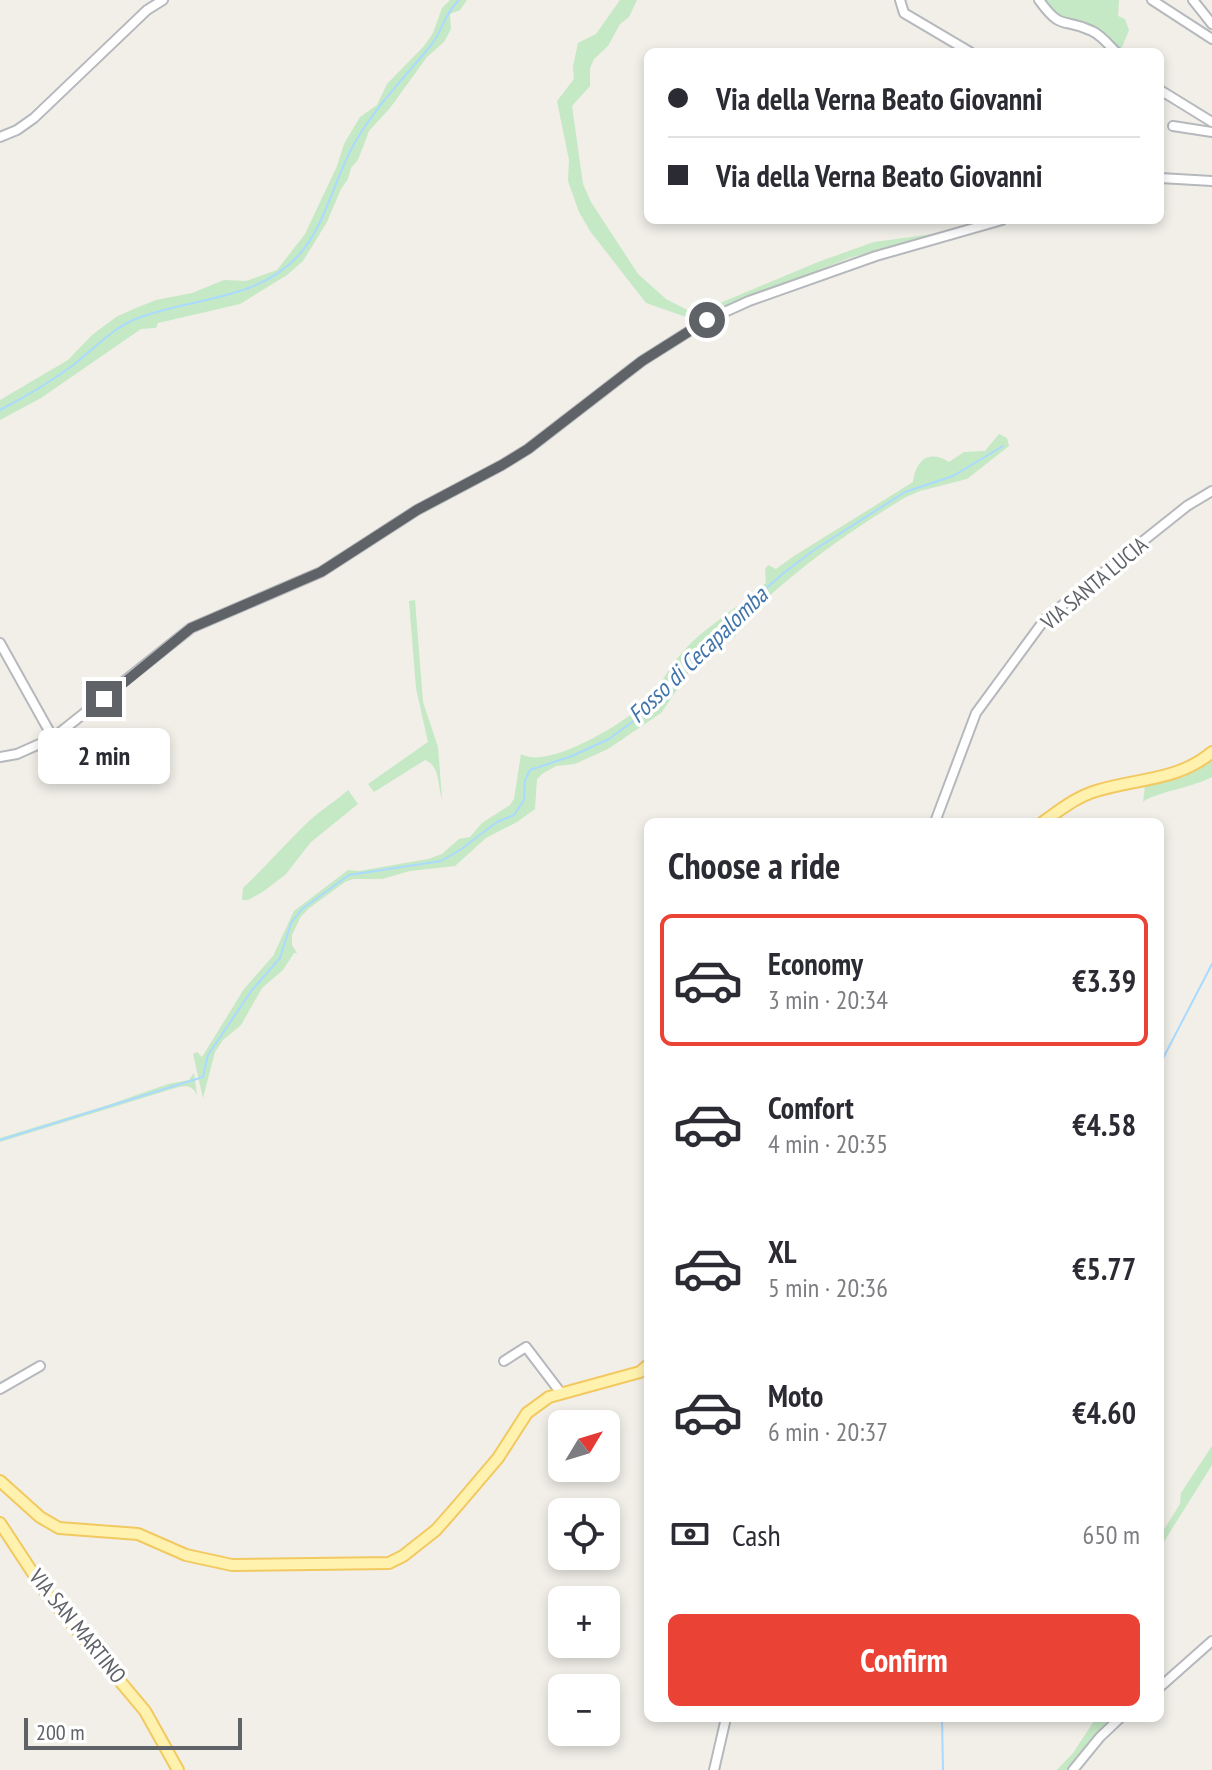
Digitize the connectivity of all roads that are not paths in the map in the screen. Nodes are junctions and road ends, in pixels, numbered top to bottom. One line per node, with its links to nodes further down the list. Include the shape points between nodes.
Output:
1 (163, 0): 14 (street, via 34,118)
2 (900, 0): 8 (street, via 904,13)
3 (1039, 0): 9 (street, via 1060,23 1094,31)
4 (1152, 0): 7 (street)
5 (1193, 0): 6 (street)
6 (1212, 24)
7 (1212, 39)
8 (963, 48)
9 (1112, 48)
10 (1164, 92): 11 (street)
11 (1212, 122)
12 (1173, 126): 13 (street)
13 (1212, 132)
14 (0, 137)
15 (1164, 178): 16 (street)
16 (1212, 181)
17 (988, 224): 20 (street, via 876,256 707,320 642,361 502,465 417,510 321,572 191,628)
18 (1212, 491): 23 (street, VIA SANTA LUCIA, via 1045,619 976,713)
19 (0, 643): 20 (street)
20 (53, 738): 22 (street)
21 (1212, 752): 24 (main road, via 1169,776 1084,796)
22 (0, 757)
23 (937, 818)
24 (1049, 818)
25 (504, 1361): 29 (street, via 526,1347)
26 (40, 1366): 28 (street)
27 (644, 1368): 29 (main road)
28 (0, 1389)
29 (561, 1393): 30 (main road, via 536,1404 458,1505 413,1549 389,1563 207,1561 138,1534 59,1528)
30 (0, 1481)
31 (0, 1523): 36 (main road, VIA SAN MARTINO, via 46,1593 145,1711)
32 (1212, 1641): 33 (street)
33 (1164, 1683)
34 (725, 1722): 37 (street)
35 (1116, 1722): 38 (street)
36 (178, 1770)
37 (714, 1770)
38 (1073, 1770)

